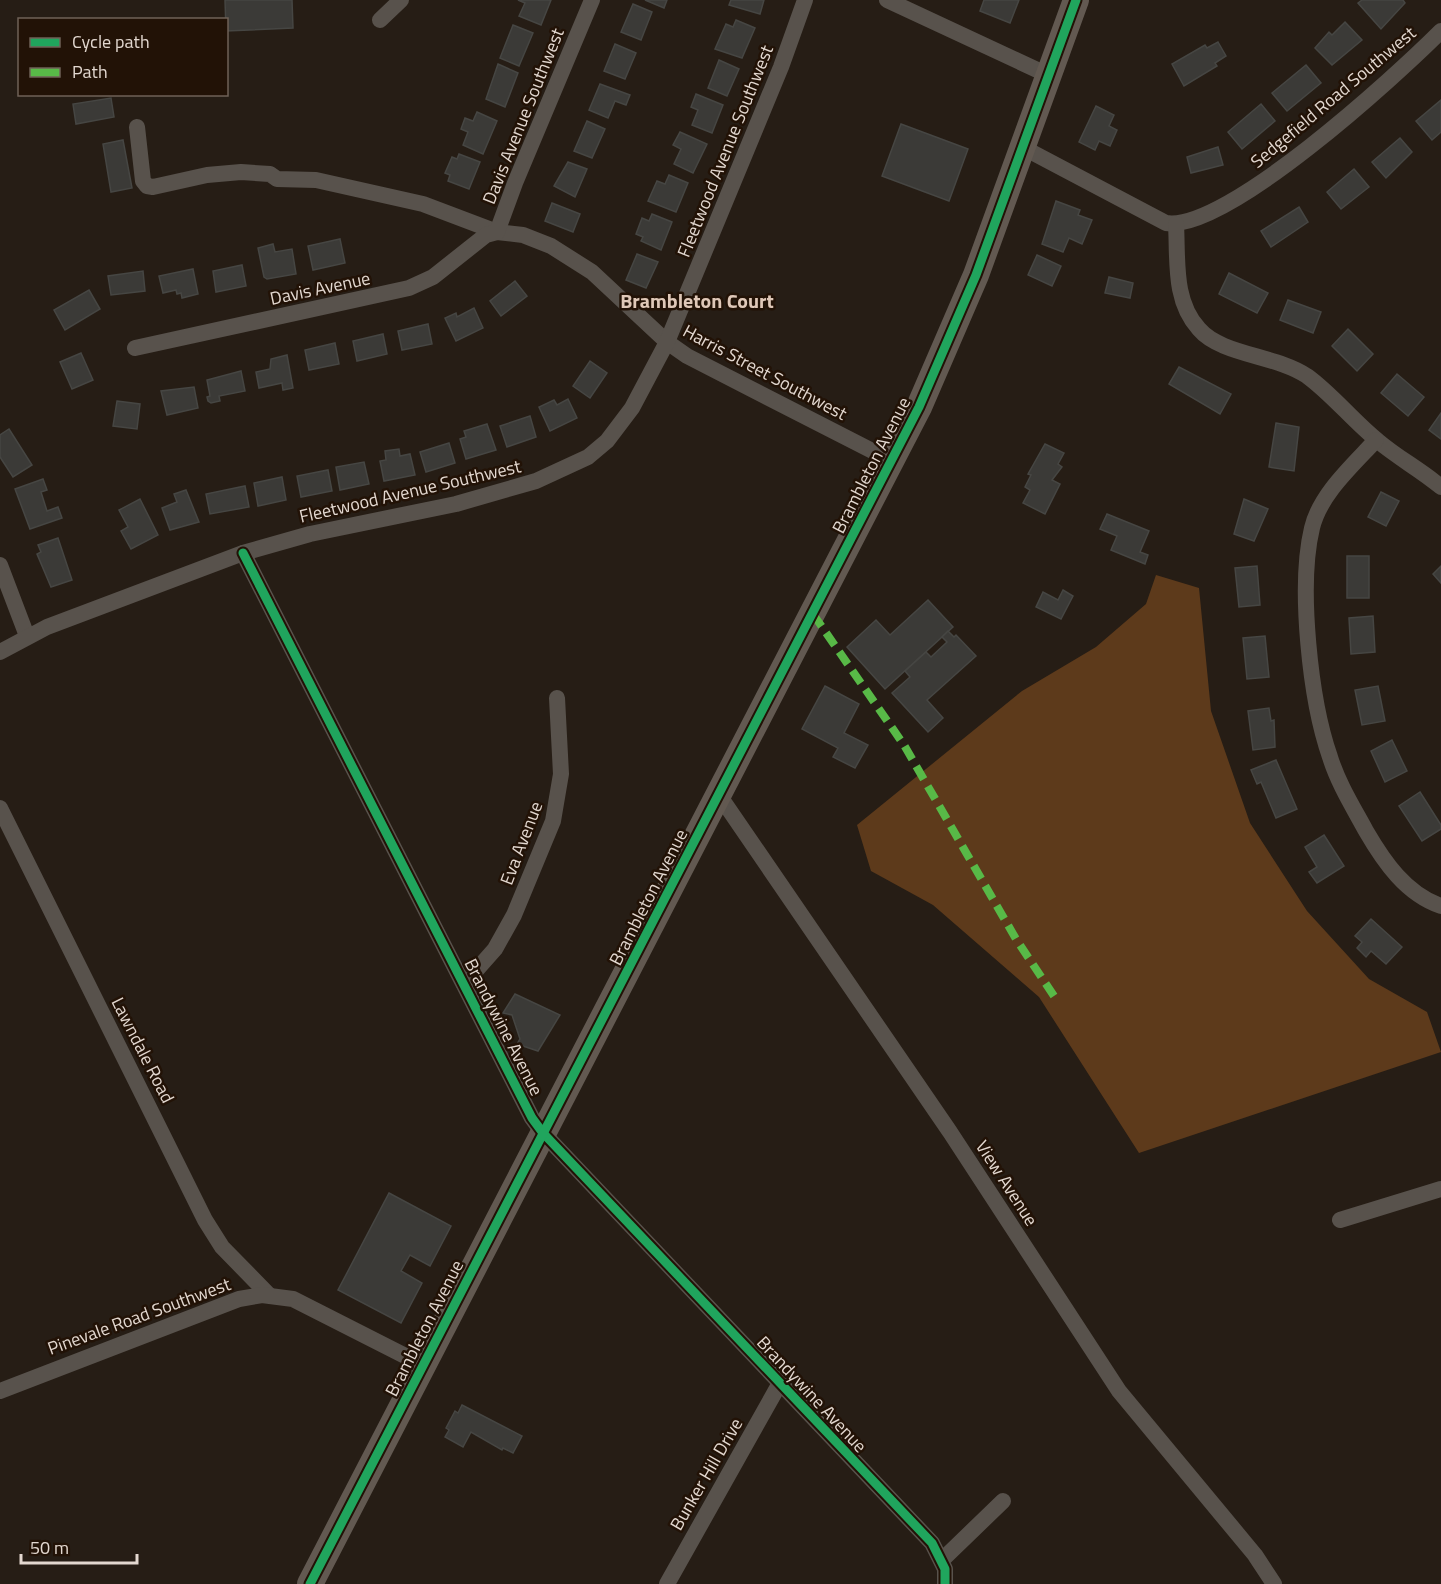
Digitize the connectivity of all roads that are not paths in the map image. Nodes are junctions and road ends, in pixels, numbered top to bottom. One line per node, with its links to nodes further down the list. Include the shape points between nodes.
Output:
1 (401, 0): 6 (street)
2 (805, 0): 13 (street, Fleetwood Avenue Southwest)
3 (887, 0): 8 (street)
4 (1076, 0): 8 (main road, Brambleton Avenue)
5 (589, 7): 12 (street, Davis Avenue Southwest)
6 (380, 20)
7 (1441, 31): 11 (street, Sedgefield Road Southwest, via 1275,174 1221,207)
8 (1048, 75): 10 (main road, Brambleton Avenue)
9 (137, 127): 12 (street, Harris Street Southwest, via 143,181 147,186 241,172 270,174 277,179 305,178 423,204)
10 (1022, 147): 11 (street, via 1166,223); 16 (main road, Brambleton Avenue, via 945,348)
11 (1176, 224): 15 (street, via 1178,284 1183,302 1200,331 1218,343 1270,358 1308,377)
12 (497, 232): 13 (street, Harris Street Southwest, via 523,235 572,258); 14 (street, Davis Avenue, via 486,235 454,262 409,288)
13 (667, 342): 16 (street, Harris Street Southwest, via 771,401); 18 (street, Fleetwood Avenue Southwest, via 618,428 588,458 569,469 456,504 310,534)
14 (135, 348)
15 (1376, 440): 17 (street); 25 (street, via 1337,483 1312,525 1305,598 1314,684 1321,728 1341,787 1381,857 1417,894)
16 (892, 461): 23 (main road, Brambleton Avenue)
17 (1441, 487)
18 (243, 553): 20 (street, Fleetwood Avenue Southwest); 26 (street, Brandywine Avenue)
19 (0, 565): 20 (street)
20 (27, 636): 21 (street, Fleetwood Avenue Southwest)
21 (0, 652)
22 (557, 698): 26 (street, Eva Avenue, via 561,774 553,821 495,949)
23 (719, 795): 27 (main road, Brambleton Avenue); 39 (street, View Avenue, via 957,1141 1119,1391 1255,1555)
24 (0, 808): 30 (street, Lawndale Road, via 205,1220 222,1247)
25 (1436, 905)
26 (464, 984): 27 (street, Brandywine Avenue)
27 (543, 1132): 31 (main road, Brambleton Avenue); 32 (street, Brandywine Avenue)
28 (1441, 1189): 29 (street)
29 (1340, 1220)
30 (269, 1295): 31 (street, Pinevale Road Southwest, via 293,1299); 33 (street, Pinevale Road Southwest, via 239,1299)
31 (423, 1365): 36 (main road, Brambleton Avenue)
32 (780, 1383): 35 (street, Brandywine Avenue, via 932,1543); 37 (street, Bunker Hill Drive)
33 (0, 1391)
34 (1003, 1501): 35 (street)
35 (942, 1560): 38 (street, Brandywine Avenue)
36 (310, 1584)
37 (667, 1584)
38 (945, 1584)
39 (1274, 1584)

